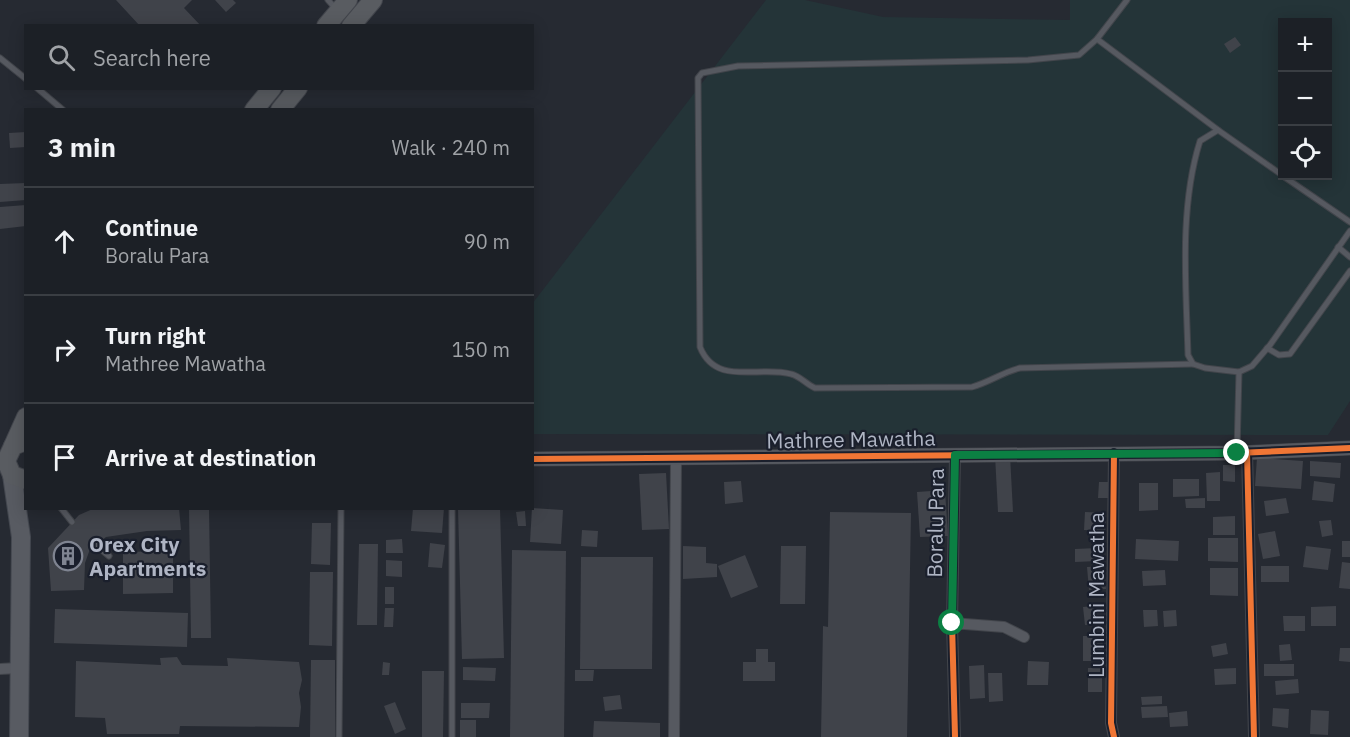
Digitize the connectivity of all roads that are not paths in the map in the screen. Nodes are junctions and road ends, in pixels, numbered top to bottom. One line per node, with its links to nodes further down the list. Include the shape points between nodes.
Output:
1 (373, 0): 3 (highway)
2 (1127, 0): 5 (lane)
3 (343, 12): 4 (highway)
4 (328, 24)
5 (1097, 39): 14 (lane); 23 (lane, via 1079,55 1028,60 738,66 702,73 698,78 700,347 705,360 714,367 732,372 794,375 815,388 972,387 1020,368)
6 (0, 58): 7 (lane)
7 (24, 77)
8 (39, 90): 11 (lane)
9 (270, 90): 12 (highway)
10 (296, 90): 13 (highway)
11 (61, 108)
12 (256, 108)
13 (282, 108)
14 (1218, 130): 15 (lane); 23 (lane, via 1200,141 1190,174 1186,289 1188,354)
15 (1278, 172)
16 (1290, 180): 17 (lane)
17 (1350, 222)
18 (1350, 231): 19 (lane)
19 (1338, 247): 20 (lane); 22 (lane)
20 (1350, 257)
21 (1350, 271): 22 (lane, via 1290,354 1279,355)
22 (1267, 348): 24 (lane, via 1252,366)
23 (1193, 364): 24 (lane)
24 (1239, 372): 28 (lane)
25 (24, 421): 26 (highway)
26 (12, 448): 33 (highway, via 6,461)
27 (1350, 448): 28 (street, Mathree Mawatha)
28 (1242, 452): 29 (street, Mathree Mawatha); 51 (street)
29 (1114, 453): 30 (street, Mathree Mawatha); 50 (street, Lumbini Mawatha)
30 (955, 455): 31 (street, Mathree Mawatha); 42 (street, Boralu Para)
31 (676, 458): 32 (street, Mathree Mawatha); 49 (street)
32 (534, 459)
33 (12, 475): 39 (main road)
34 (28, 510): 39 (main road)
35 (63, 510): 38 (lane)
36 (341, 510): 47 (lane)
37 (452, 510): 48 (lane)
38 (72, 522)
39 (21, 537): 44 (main road)
40 (96, 545): 41 (lane)
41 (109, 556)
42 (952, 623): 43 (street, via 1004,627); 45 (street, Boralu Para)
43 (1024, 638)
44 (9, 669): 46 (main road)
45 (955, 736)
46 (19, 737)
47 (339, 737)
48 (452, 737)
49 (674, 737)
50 (1114, 737)
51 (1254, 737)

